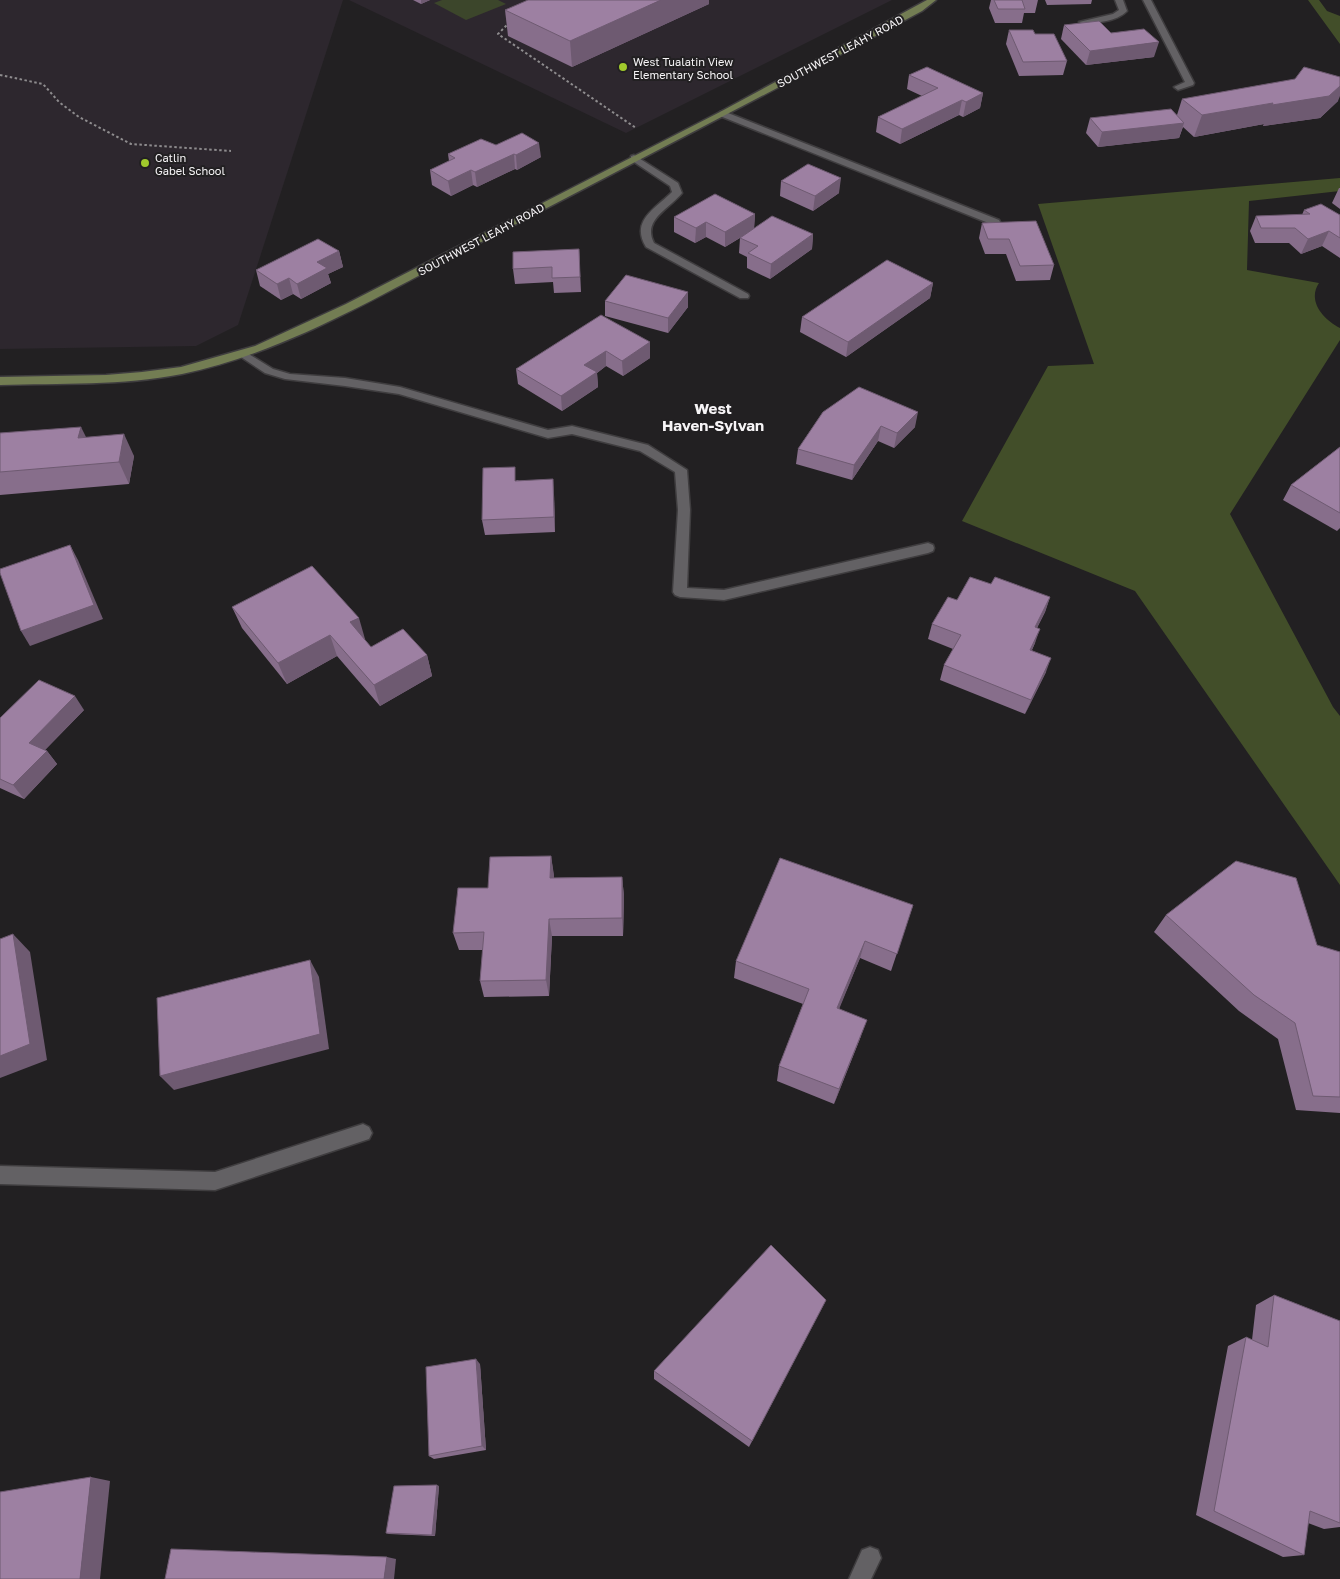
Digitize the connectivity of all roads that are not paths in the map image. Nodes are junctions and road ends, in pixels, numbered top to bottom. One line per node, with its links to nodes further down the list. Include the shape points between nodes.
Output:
1 (932, 0): 6 (street, SOUTHWEST LEAHY ROAD)
2 (1119, 0): 4 (street, via 1123,11 1115,16)
3 (1147, 0): 5 (street, via 1190,83)
4 (1083, 22)
5 (1178, 87)
6 (723, 114): 7 (street, SOUTHWEST LEAHY ROAD); 8 (street)
7 (634, 158): 9 (street, via 675,185 677,193 648,221 644,230 650,245); 10 (street, SOUTHWEST LEAHY ROAD, via 350,306)
8 (995, 222)
9 (744, 296)
10 (242, 353): 11 (street, SOUTHWEST LEAHY ROAD, via 182,370 142,376); 12 (street, via 269,371 289,377 400,391 548,434 572,430 644,448 681,470 684,510 680,592 724,595)
11 (0, 381)
12 (928, 548)
13 (363, 1133): 14 (street, via 215,1181)
14 (0, 1174)
15 (870, 1558): 16 (street)
16 (860, 1579)

